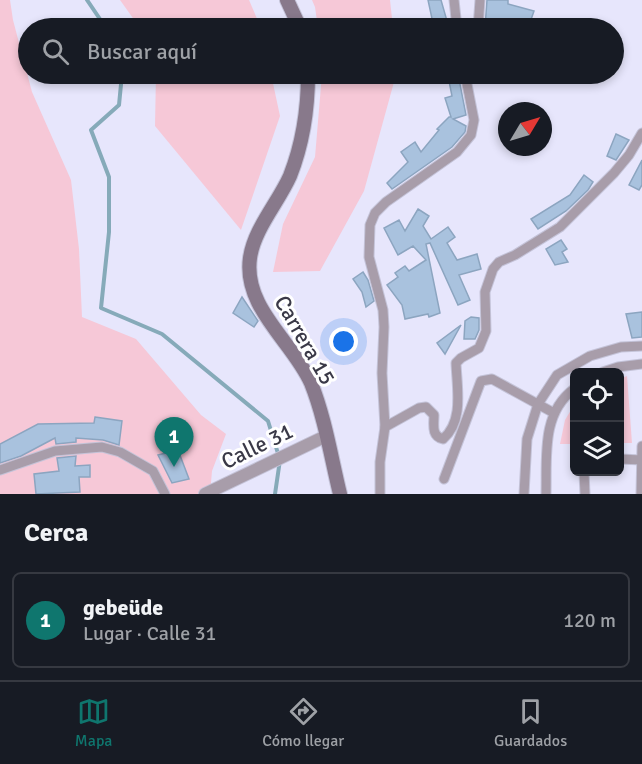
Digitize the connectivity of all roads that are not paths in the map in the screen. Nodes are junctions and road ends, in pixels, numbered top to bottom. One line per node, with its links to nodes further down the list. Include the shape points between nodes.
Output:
1 (287, 0): 4 (main road)
2 (454, 0): 5 (street)
3 (480, 0): 6 (street)
4 (295, 18)
5 (456, 18)
6 (479, 18)
7 (308, 84): 17 (main road, Carrera 15, via 305,129 290,177 249,259 260,308 310,381)
8 (467, 84): 16 (street, via 474,120 471,135 457,152 386,202 370,225 369,257 383,310)
9 (642, 133): 16 (street, via 614,173 560,227 493,269 485,292 486,332 480,348 456,363 457,416 448,435 437,438 434,415 426,407)
10 (642, 346): 14 (street, via 590,356 557,375)
11 (642, 364): 12 (street)
12 (615, 368)
13 (570, 394): 15 (street)
14 (538, 404): 15 (street); 23 (street, via 492,379 481,381); 28 (street, via 527,439)
15 (554, 413): 29 (street, via 548,442)
16 (385, 427): 27 (street)
17 (321, 438): 25 (street, Calle 31); 26 (main road, Carrera 15)
18 (642, 446): 20 (street)
19 (624, 459): 20 (street)
20 (641, 460): 31 (street)
21 (0, 470): 24 (street, via 55,451 102,447 120,452 153,471)
22 (584, 476): 30 (street)
23 (444, 479)
24 (165, 494)
25 (205, 494)
26 (340, 494)
27 (380, 494)
28 (524, 494)
29 (546, 494)
30 (585, 494)
31 (640, 494)

